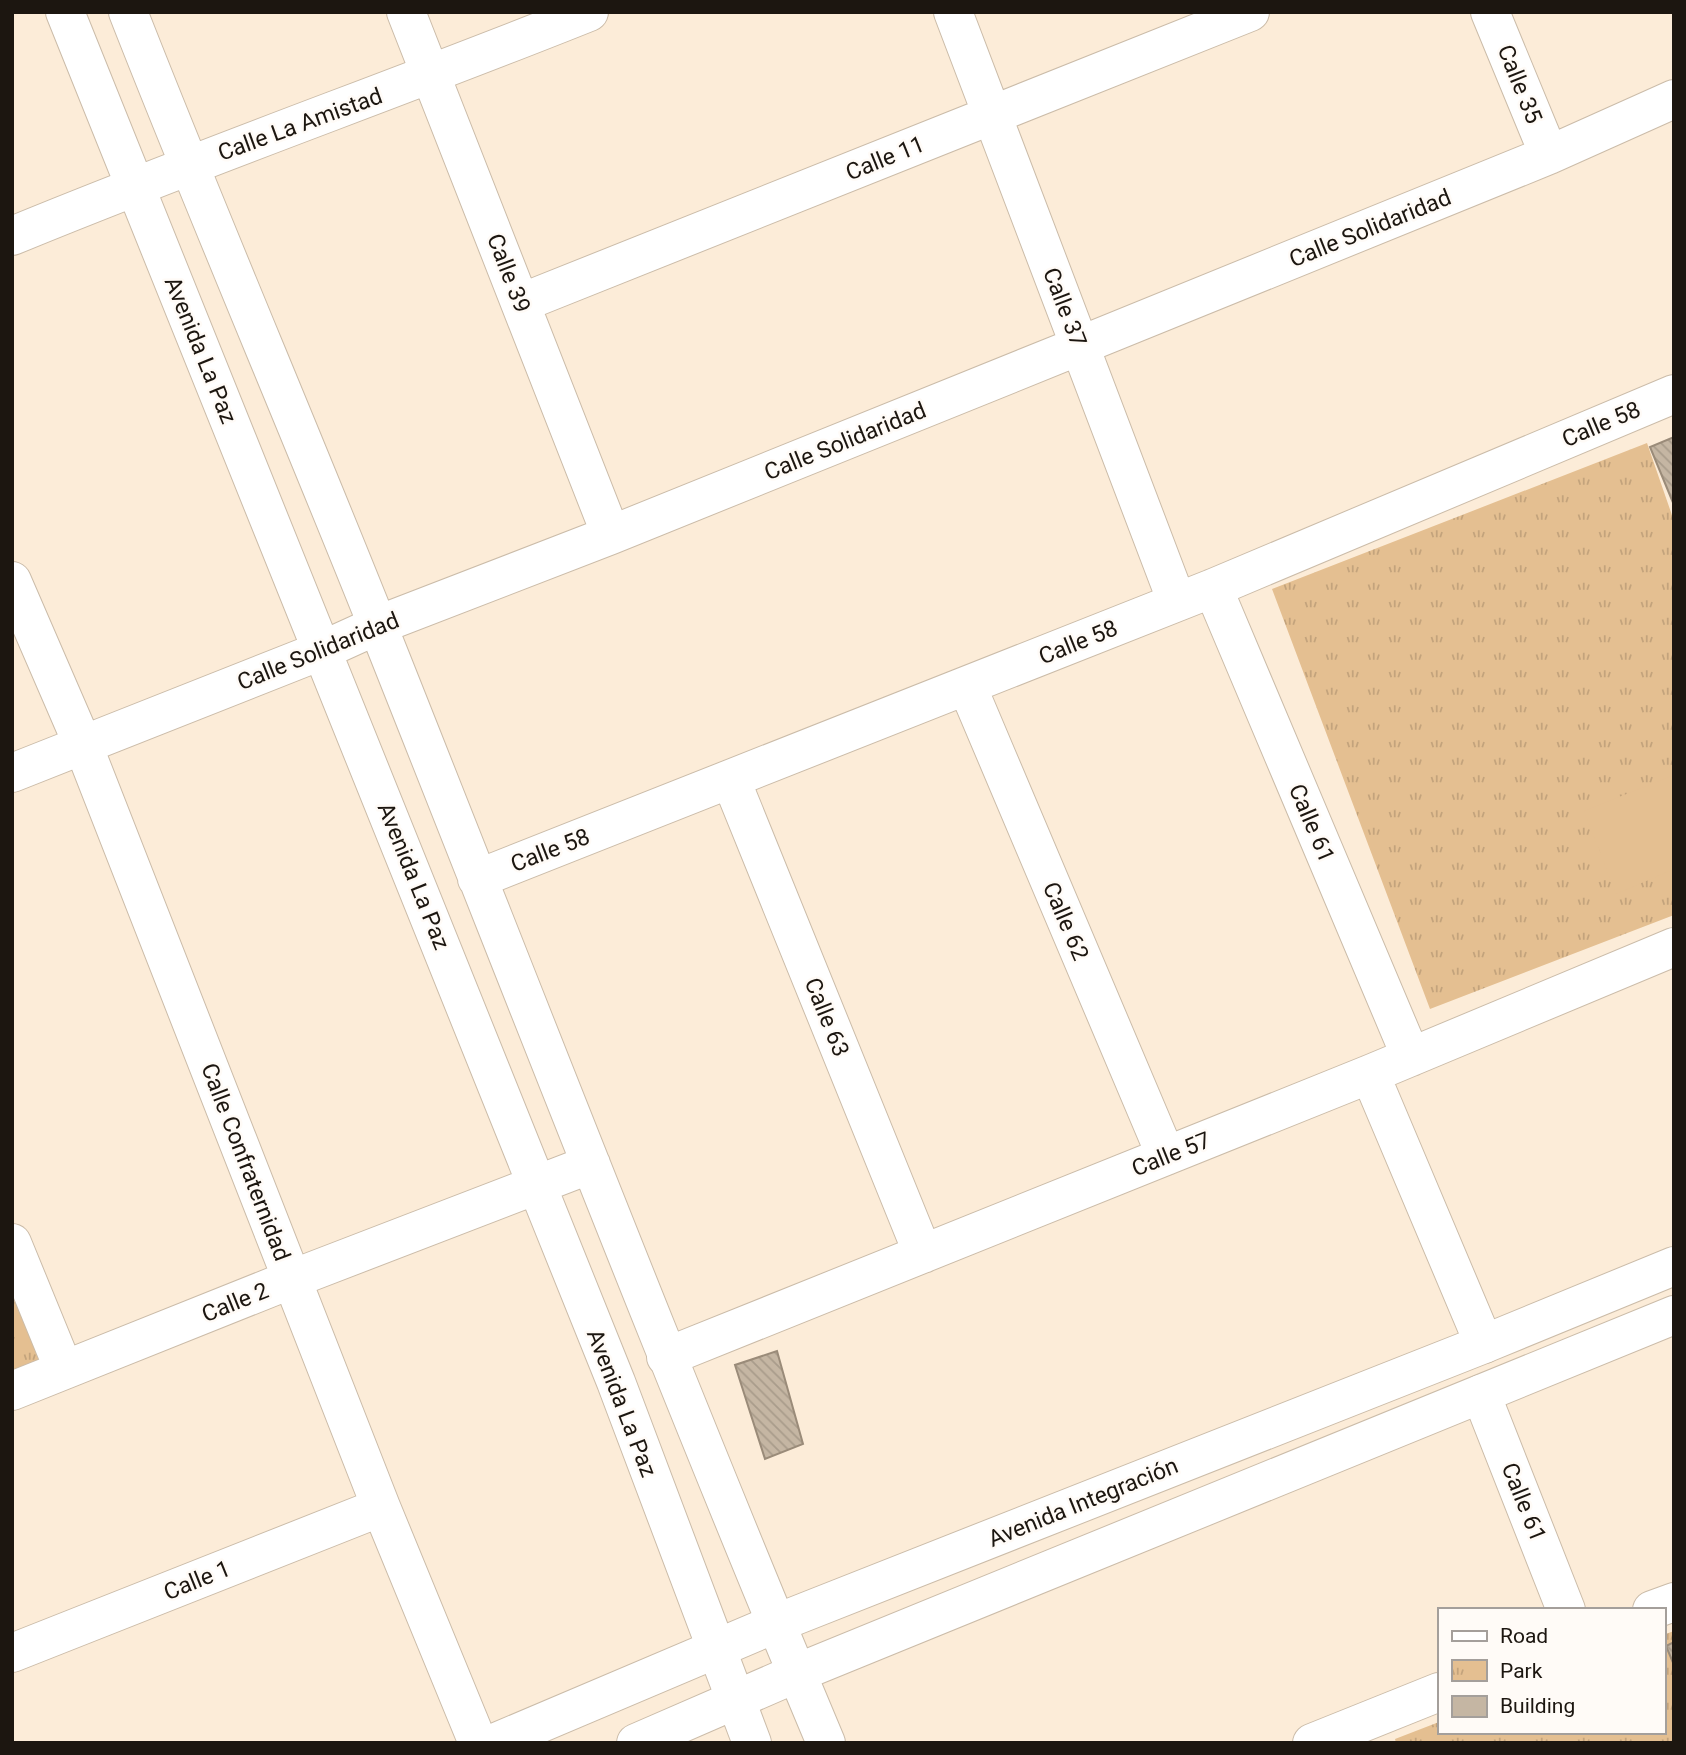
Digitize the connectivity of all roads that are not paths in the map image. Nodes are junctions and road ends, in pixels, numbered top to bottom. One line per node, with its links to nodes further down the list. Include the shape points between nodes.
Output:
1 (65, 12): 13 (street, Avenida La Paz)
2 (128, 12): 12 (street)
3 (406, 12): 8 (street, Calle 39)
4 (589, 12): 8 (street, Calle La Amistad)
5 (953, 12): 10 (street, Calle 37)
6 (1250, 12): 10 (street, Calle 11)
7 (1490, 12): 11 (street, Calle 35)
8 (432, 75): 12 (street, Calle La Amistad); 15 (street, Calle 39)
9 (1674, 100): 11 (street, Calle Solidaridad)
10 (992, 115): 15 (street, Calle 11); 16 (street, Calle 37)
11 (1549, 155): 16 (street, Calle Solidaridad)
12 (188, 166): 13 (street, Calle La Amistad); 22 (street)
13 (134, 186): 14 (street, Calle La Amistad); 23 (street, Avenida La Paz)
14 (12, 236)
15 (521, 303): 18 (street, Calle 39)
16 (1079, 346): 18 (street, Calle Solidaridad); 21 (street, Calle 37)
17 (1674, 394): 20 (street, Calle 58)
18 (611, 535): 22 (street, Calle Solidaridad)
19 (12, 581): 25 (street, Calle Confraternidad)
20 (1213, 588): 21 (street, Calle 58); 30 (street, Calle 61)
21 (1177, 602): 24 (street, Calle 58)
22 (378, 625): 23 (street, Calle Solidaridad); 28 (street)
23 (323, 650): 25 (street, Calle Solidaridad); 34 (street, Avenida La Paz)
24 (967, 686): 27 (street, Calle 58); 32 (street, Calle 62)
25 (83, 745): 26 (street, Calle Solidaridad); 38 (street, Calle Confraternidad)
26 (12, 773)
27 (731, 780): 28 (street, Calle 58); 36 (street, Calle 63)
28 (477, 879): 33 (street)
29 (1674, 947): 30 (street, Calle 57)
30 (1411, 1057): 31 (street, Calle 57)
31 (1370, 1074): 32 (street, Calle 57); 40 (street)
32 (1166, 1156): 36 (street, Calle 57)
33 (590, 1164): 34 (street, Calle 2); 41 (street)
34 (537, 1186): 38 (street, Calle 2); 50 (street, Avenida La Paz)
35 (12, 1243): 42 (street)
36 (923, 1254): 41 (street, Calle 57)
37 (1674, 1266): 40 (street, Avenida Integración)
38 (292, 1279): 42 (street, Calle 2); 45 (street, Calle Confraternidad)
39 (1674, 1315): 44 (street)
40 (1484, 1344): 49 (street, Avenida Integración)
41 (667, 1357): 49 (street)
42 (64, 1370): 43 (street, Calle 2)
43 (12, 1391)
44 (1481, 1394): 47 (street, Calle 61); 52 (street)
45 (381, 1507): 51 (street, Calle 1); 56 (street, Calle Confraternidad)
46 (1674, 1602): 48 (street)
47 (1565, 1608)
48 (1658, 1608)
49 (776, 1623): 50 (street, Avenida Integración); 52 (street)
50 (716, 1650): 54 (street, Avenida La Paz); 57 (street, Avenida Integración)
51 (12, 1653)
52 (797, 1673): 54 (street); 60 (street)
53 (1438, 1693): 55 (street)
54 (735, 1701): 58 (street); 59 (street, Avenida La Paz)
55 (1354, 1735): 61 (street)
56 (478, 1743)
57 (494, 1743)
58 (636, 1743)
59 (752, 1743)
60 (826, 1743)
61 (1312, 1743)

